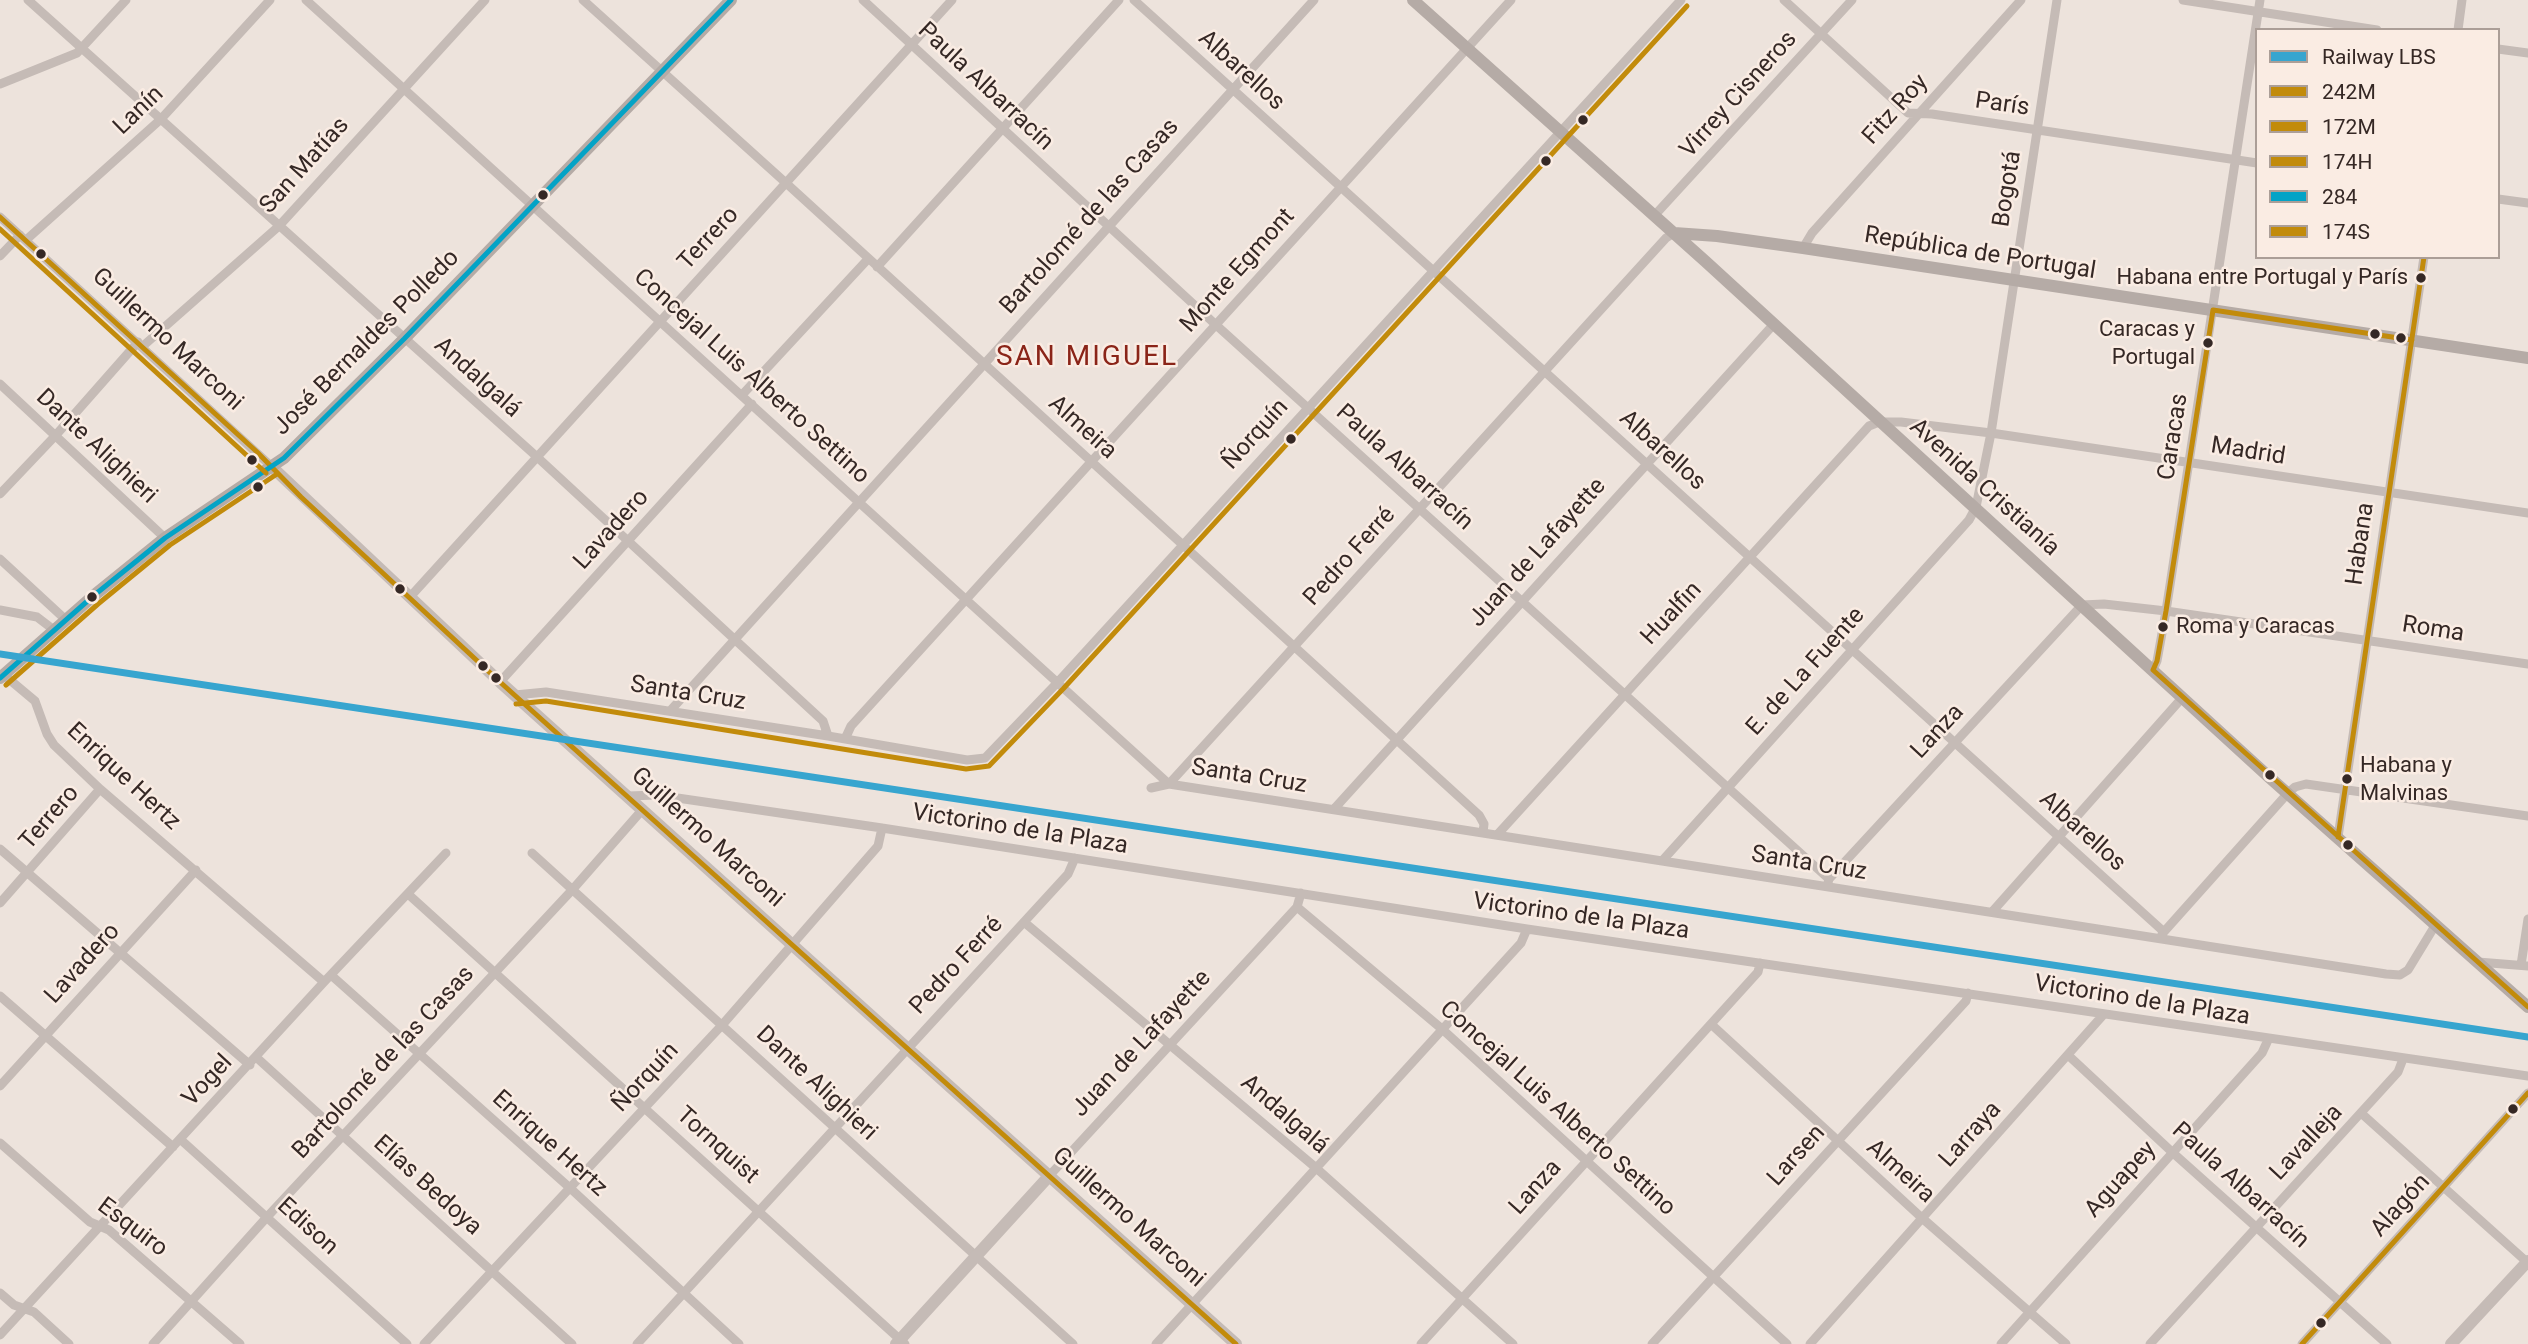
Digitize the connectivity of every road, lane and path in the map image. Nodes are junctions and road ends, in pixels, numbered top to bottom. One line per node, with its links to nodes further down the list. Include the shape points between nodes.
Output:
1 (28, 0): 31 (street, Andalgalá)
2 (126, 0): 31 (street)
3 (270, 0): 39 (street, Lanín)
4 (306, 0): 36 (street, Concejal Luis Alberto Settino)
5 (485, 0): 36 (street, San Matías)
6 (583, 0): 34 (street, Almeira)
7 (731, 0): 34 (main road, José Bernaldes Polledo)
8 (863, 0): 29 (street, Paula Albarracín)
9 (951, 0): 29 (street, Terrero)
10 (1119, 0): 40 (street)
11 (1134, 0): 37 (street, Albarellos)
12 (1314, 0): 37 (street, Bartolomé de las Casas)
13 (1413, 0): 32 (main road, Avenida Cristianía)
14 (1511, 0): 32 (street, Monte Egmont)
15 (1681, 0): 42 (street, Ñorquín)
16 (1784, 0): 28 (street, París)
17 (1852, 0): 28 (street, Virrey Cisneros)
18 (2021, 0): 38 (street, Fitz Roy)
19 (2057, 0): 41 (street, Bogotá)
20 (2182, 0): 23 (street)
21 (2260, 0): 23 (street, Caracas)
22 (2462, 0): 26 (street)
23 (2258, 11): 24 (street, Caracas); 25 (street)
24 (2255, 28)
25 (2365, 28)
26 (2458, 28)
27 (2255, 31): 43 (street, Caracas)
28 (1821, 34): 38 (street, París, via 1908,113); 50 (street, Virrey Cisneros)
29 (911, 45): 40 (street, Paula Albarracín); 45 (street, Terrero)
30 (2500, 48): 33 (street)
31 (82, 49): 35 (street); 39 (street, Andalgalá)
32 (1467, 49): 42 (main road, Avenida Cristianía); 46 (street, Monte Egmont)
33 (2528, 53)
34 (663, 72): 45 (street, Almeira); 49 (main road, José Bernaldes Polledo)
35 (0, 84)
36 (402, 88): 49 (street, Concejal Luis Alberto Settino); 52 (street, San Matías)
37 (1232, 89): 46 (street, Albarellos); 53 (street, Bartolomé de las Casas)
38 (1919, 113): 41 (street, París); 56 (street, Fitz Roy)
39 (162, 119): 52 (street, Andalgalá); 55 (street, Lanín)
40 (1002, 129): 53 (street, Paula Albarracín); 60 (street)
41 (2036, 129): 43 (street, París); 62 (street, Bogotá)
42 (1560, 132): 50 (main road, Avenida Cristianía); 61 (street, Ñorquín)
43 (2236, 160): 44 (street, París); 63 (street, Caracas)
44 (2255, 163)
45 (786, 183): 58 (street, Almeira); 64 (street, Terrero)
46 (1340, 187): 61 (street, Albarellos); 65 (street, Monte Egmont)
47 (2500, 199): 48 (street)
48 (2528, 203)
49 (532, 204): 64 (street, Concejal Luis Alberto Settino); 67 (main road, José Bernaldes Polledo)
50 (1654, 216): 54 (main road, Avenida Cristianía)
51 (0, 217): 55 (street, Guillermo Marconi)
52 (279, 226): 67 (street, Andalgalá); 69 (street, San Matías)
53 (1108, 226): 65 (street, Paula Albarracín); 71 (street, Bartolomé de las Casas)
54 (1674, 233): 56 (main road, República de Portugal); 66 (main road, Avenida Cristianía); 72 (street, Pedro Ferré)
55 (23, 237): 57 (street, Lanín); 69 (street, Guillermo Marconi)
56 (1803, 248): 62 (main road, República de Portugal)
57 (0, 256)
58 (868, 259): 60 (street, Almeira); 74 (street)
59 (2424, 259): 68 (street, Habana)
60 (877, 267): 71 (street, Almeira)
61 (1433, 269): 72 (street, Albarellos); 76 (street, Ñorquín)
62 (2013, 280): 63 (main road, República de Portugal); 78 (street, Bogotá)
63 (2213, 310): 68 (main road, República de Portugal); 82 (street, Caracas)
64 (659, 321): 74 (street, Concejal Luis Alberto Settino); 80 (street, Terrero)
65 (1215, 324): 76 (street, Paula Albarracín); 81 (street, Monte Egmont)
66 (1774, 324): 77 (main road, Avenida Cristianía); 83 (street, Juan de Lafayette)
67 (404, 339): 80 (street, Andalgalá); 84 (main road, José Bernaldes Polledo)
68 (2412, 340): 70 (main road, República de Portugal); 85 (street, Habana)
69 (141, 344): 79 (street, San Matías); 84 (street, Guillermo Marconi)
70 (2528, 358)
71 (982, 363): 81 (street, Almeira); 87 (street, Bartolomé de las Casas)
72 (1546, 371): 83 (street, Albarellos); 89 (street, Pedro Ferré)
73 (0, 384): 79 (street, Dante Alighieri)
74 (742, 395): 75 (street, Concejal Luis Alberto Settino)
75 (752, 404): 87 (street, Concejal Luis Alberto Settino); 92 (street, Lavadero)
76 (1307, 407): 89 (street, Paula Albarracín); 93 (street, Ñorquín)
77 (1879, 422): 78 (street, Madrid); 88 (main road, Avenida Cristianía); 94 (street, Hualfin, via 1869,426)
78 (1991, 433): 82 (street, Madrid); 88 (street, Bogotá)
79 (56, 435): 86 (street, San Matías); 91 (street, Dante Alighieri)
80 (536, 456): 92 (street, Andalgalá); 96 (street, Terrero)
81 (1091, 461): 93 (street, Almeira); 97 (street, Monte Egmont)
82 (2190, 463): 85 (street, Madrid); 101 (street, Caracas)
83 (1647, 464): 94 (street, Albarellos); 98 (street, Juan de Lafayette)
84 (272, 467): 91 (main road, José Bernaldes Polledo); 96 (street, Guillermo Marconi)
85 (2389, 493): 90 (street, Madrid); 105 (street, Habana)
86 (0, 494)
87 (859, 500): 97 (street, Concejal Luis Alberto Settino); 104 (street, Bartolomé de las Casas)
88 (1976, 508): 99 (main road, Avenida Cristianía); 107 (street, E. de La Fuente)
89 (1420, 509): 98 (street, Paula Albarracín); 106 (street, Pedro Ferré)
90 (2528, 513)
91 (165, 538): 102 (main road, José Bernaldes Polledo)
92 (628, 542): 104 (street, Andalgalá); 111 (street, Lavadero)
93 (1182, 545): 106 (street, Almeira); 112 (street, Ñorquín)
94 (1750, 558): 107 (street, Albarellos); 114 (street, Hualfin)
95 (0, 559): 102 (street)
96 (410, 597): 111 (street, Guillermo Marconi)
97 (966, 600): 112 (street, Concejal Luis Alberto Settino); 118 (street, Monte Egmont, via 851,726)
98 (1523, 602): 114 (street, Paula Albarracín); 119 (street, Juan de Lafayette)
99 (2082, 605): 101 (street, Roma); 109 (main road, Avenida Cristianía); 120 (street, Lanza)
100 (0, 610): 103 (street, via 37,617)
101 (2166, 611): 105 (street, Roma); 109 (street, Caracas)
102 (66, 620): 103 (main road, José Bernaldes Polledo)
103 (54, 630): 110 (main road, José Bernaldes Polledo)
104 (733, 639): 116 (street, Bartolomé de las Casas); 117 (street, Andalgalá, via 823,722)
105 (2367, 639): 108 (street, Roma); 126 (street, Habana)
106 (1295, 647): 119 (street, Almeira); 122 (street, Pedro Ferré)
107 (1853, 650): 120 (street, Albarellos); 124 (street, E. de La Fuente)
108 (2528, 664)
109 (2153, 670): 115 (main road, Avenida Cristianía)
110 (2, 676): 125 (street, Enrique Hertz, via 35,701 54,745)
111 (500, 682): 113 (street, Guillermo Marconi)
112 (1057, 683): 121 (street, Ñorquín, via 990,755); 122 (street, Concejal Luis Alberto Settino)
113 (515, 695): 116 (street, Santa Cruz, via 546,692); 128 (street, Guillermo Marconi)
114 (1624, 695): 124 (street, Paula Albarracín); 134 (street, Hualfin)
115 (2182, 698): 127 (main road, Avenida Cristianía); 136 (street)
116 (670, 711): 117 (street, Santa Cruz)
117 (828, 736): 118 (street, Santa Cruz)
118 (845, 739): 121 (street, Santa Cruz)
119 (1397, 740): 130 (street, Juan de Lafayette); 133 (street, Almeira, via 1479,815)
120 (1955, 742): 136 (street, Albarellos); 144 (street, Lanza)
121 (978, 761)
122 (1169, 783): 123 (street, Santa Cruz); 130 (street, Santa Cruz)
123 (1151, 788)
124 (1726, 788): 141 (street, E. de La Fuente); 144 (street, Paula Albarracín)
125 (100, 789): 142 (street, Enrique Hertz); 143 (street, Terrero)
126 (2346, 789): 127 (street, via 2306,784); 131 (street); 135 (street, Habana)
127 (2288, 793): 135 (main road, Avenida Cristianía); 155 (street)
128 (628, 796): 129 (street, Guillermo Marconi); 132 (street, Victorino de la Plaza, via 657,795)
129 (643, 809): 145 (street, Bartolomé de las Casas); 156 (street, Guillermo Marconi)
130 (1334, 809): 133 (street, Santa Cruz)
131 (2528, 816)
132 (882, 828): 140 (street, Victorino de la Plaza); 156 (street, Ñorquín, via 878,846)
133 (1483, 833): 134 (street, Santa Cruz)
134 (1497, 835): 141 (street, Santa Cruz)
135 (2337, 837): 153 (main road, Avenida Cristianía)
136 (2058, 838): 150 (street); 155 (street, Albarellos)
137 (0, 849): 143 (street, Elías Bedoya)
138 (446, 853): 147 (street, Vogel)
139 (533, 853): 145 (street, Dante Alighieri)
140 (1075, 858): 146 (street, Victorino de la Plaza); 152 (street, Pedro Ferré, via 1068,874)
141 (1662, 861): 144 (street, Santa Cruz)
142 (196, 870): 157 (street, Lavadero); 162 (street, Enrique Hertz)
143 (27, 872): 148 (street, Terrero); 157 (street, Elías Bedoya)
144 (1828, 883): 150 (street, Santa Cruz)
145 (572, 889): 161 (street, Bartolomé de las Casas); 167 (street, Dante Alighieri)
146 (1301, 893): 149 (street, Juan de Lafayette); 154 (street, Victorino de la Plaza)
147 (408, 894): 161 (street, Tornquist); 162 (street, Vogel)
148 (0, 903)
149 (1297, 907): 169 (street, Concejal Luis Alberto Settino); 172 (street, Juan de Lafayette)
150 (1992, 912): 155 (street, Santa Cruz)
151 (2528, 919): 160 (street)
152 (1024, 922): 172 (street, Andalgalá); 173 (street, Pedro Ferré)
153 (2436, 925): 155 (street, Santa Cruz, via 2413,964 2400,975); 158 (main road, Avenida Cristianía)
154 (1527, 929): 159 (street, Victorino de la Plaza); 169 (street, via 1521,943)
155 (2162, 935)
156 (793, 944): 167 (street, Ñorquín); 173 (street, Guillermo Marconi)
157 (120, 952): 170 (street, Lavadero); 177 (street, Elías Bedoya)
158 (2478, 962): 160 (street); 165 (main road, Avenida Cristianía)
159 (1760, 963): 163 (street, Victorino de la Plaza); 168 (street, Lanza, via 1758,972)
160 (2525, 966)
161 (496, 971): 174 (street, Bartolomé de las Casas); 181 (street, Tornquist)
162 (328, 979): 174 (street, Enrique Hertz); 177 (street, Vogel)
163 (1968, 993): 166 (street, Victorino de la Plaza); 185 (street, Larsen)
164 (0, 996): 170 (street, Edison)
165 (2528, 1007)
166 (2104, 1014): 171 (street, Victorino de la Plaza); 175 (street, Larraya)
167 (723, 1024): 181 (street, Ñorquín); 183 (street, Dante Alighieri)
168 (1712, 1025): 185 (street, Almeira); 189 (street, Lanza)
169 (1442, 1029): 189 (street, Concejal Luis Alberto Settino); 190 (street)
170 (45, 1035): 179 (street, Lavadero); 187 (street, Edison)
171 (2268, 1040): 176 (street, Victorino de la Plaza); 188 (street, Aguapey)
172 (1170, 1044): 190 (street, Andalgalá); 191 (street, Juan de Lafayette)
173 (908, 1048): 183 (street, Pedro Ferré); 191 (street, Guillermo Marconi)
174 (420, 1053): 184 (street, Bartolomé de las Casas); 193 (street, Enrique Hertz)
175 (2069, 1056): 188 (street, Paula Albarracín); 196 (street, Larraya)
176 (2403, 1059): 178 (street, Victorino de la Plaza); 182 (street, Lavalleja, via 2398,1072)
177 (253, 1061): 184 (street, Elías Bedoya); 187 (street, Vogel)
178 (2528, 1076)
179 (0, 1086)
180 (2528, 1093): 192 (street, Alagón)
181 (645, 1107): 193 (street, Ñorquín); 194 (street, Tornquist)
182 (2361, 1113): 192 (street); 198 (street, Lavalleja)
183 (836, 1127): 194 (street, Pedro Ferré); 199 (street, Dante Alighieri)
184 (342, 1136): 195 (street, Bartolomé de las Casas); 201 (street, Elías Bedoya)
185 (1837, 1141): 196 (street, Almeira); 202 (street, Larsen)
186 (0, 1143): 197 (street, Esquiro)
187 (177, 1143): 195 (street, Edison); 197 (street, Vogel)
188 (2172, 1152): 198 (street, Paula Albarracín); 210 (street, Aguapey)
189 (1587, 1161): 202 (street, Concejal Luis Alberto Settino); 205 (street, Lanza)
190 (1315, 1167): 205 (street, Andalgalá); 208 (street)
191 (1050, 1175): 199 (street, Juan de Lafayette); 208 (street, Guillermo Marconi)
192 (2444, 1186): 200 (street); 207 (street, Alagón)
193 (569, 1188): 201 (street, Ñorquín); 204 (street, Enrique Hertz)
194 (759, 1211): 204 (street, Pedro Ferré); 212 (street, Tornquist)
195 (267, 1217): 206 (street, Bartolomé de las Casas); 216 (street, Edison)
196 (1922, 1218): 210 (street, Almeira); 228 (street, Larraya)
197 (100, 1227): 206 (street, Esquiro); 209 (street, Vogel)
198 (2256, 1227): 207 (street, Paula Albarracín); 231 (street, Lavalleja)
199 (977, 1257): 212 (street, Juan de Lafayette); 221 (street, Dante Alighieri)
200 (2528, 1262): 234 (street)
201 (493, 1272): 217 (street, Ñorquín); 218 (street, Elías Bedoya)
202 (1713, 1278): 226 (street, Larsen); 227 (street, Concejal Luis Alberto Settino)
203 (0, 1293): 209 (street)
204 (683, 1293): 219 (street, Pedro Ferré); 220 (street, Enrique Hertz)
205 (1463, 1299): 224 (street, Lanza); 225 (street, Andalgalá)
206 (192, 1301): 214 (street, Bartolomé de las Casas); 215 (street, Esquiro)
207 (2340, 1302): 232 (street, Alagón); 233 (street, Paula Albarracín)
208 (1193, 1304): 222 (street); 223 (street, Guillermo Marconi)
209 (24, 1309): 211 (street, Vogel); 213 (street, via 34,1312)
210 (2030, 1311): 229 (street, Aguapey); 230 (street, Almeira)
211 (0, 1335)
212 (900, 1343)
213 (69, 1344)
214 (153, 1344)
215 (240, 1344)
216 (407, 1344)
217 (424, 1344)
218 (572, 1344)
219 (637, 1344)
220 (739, 1344)
221 (1073, 1344)
222 (1156, 1344)
223 (1236, 1344)
224 (1421, 1344)
225 (1513, 1344)
226 (1653, 1344)
227 (1787, 1344)
228 (1810, 1344)
229 (2001, 1344)
230 (2066, 1344)
231 (2150, 1344)
232 (2302, 1344)
233 (2387, 1344)
234 (2451, 1344)

